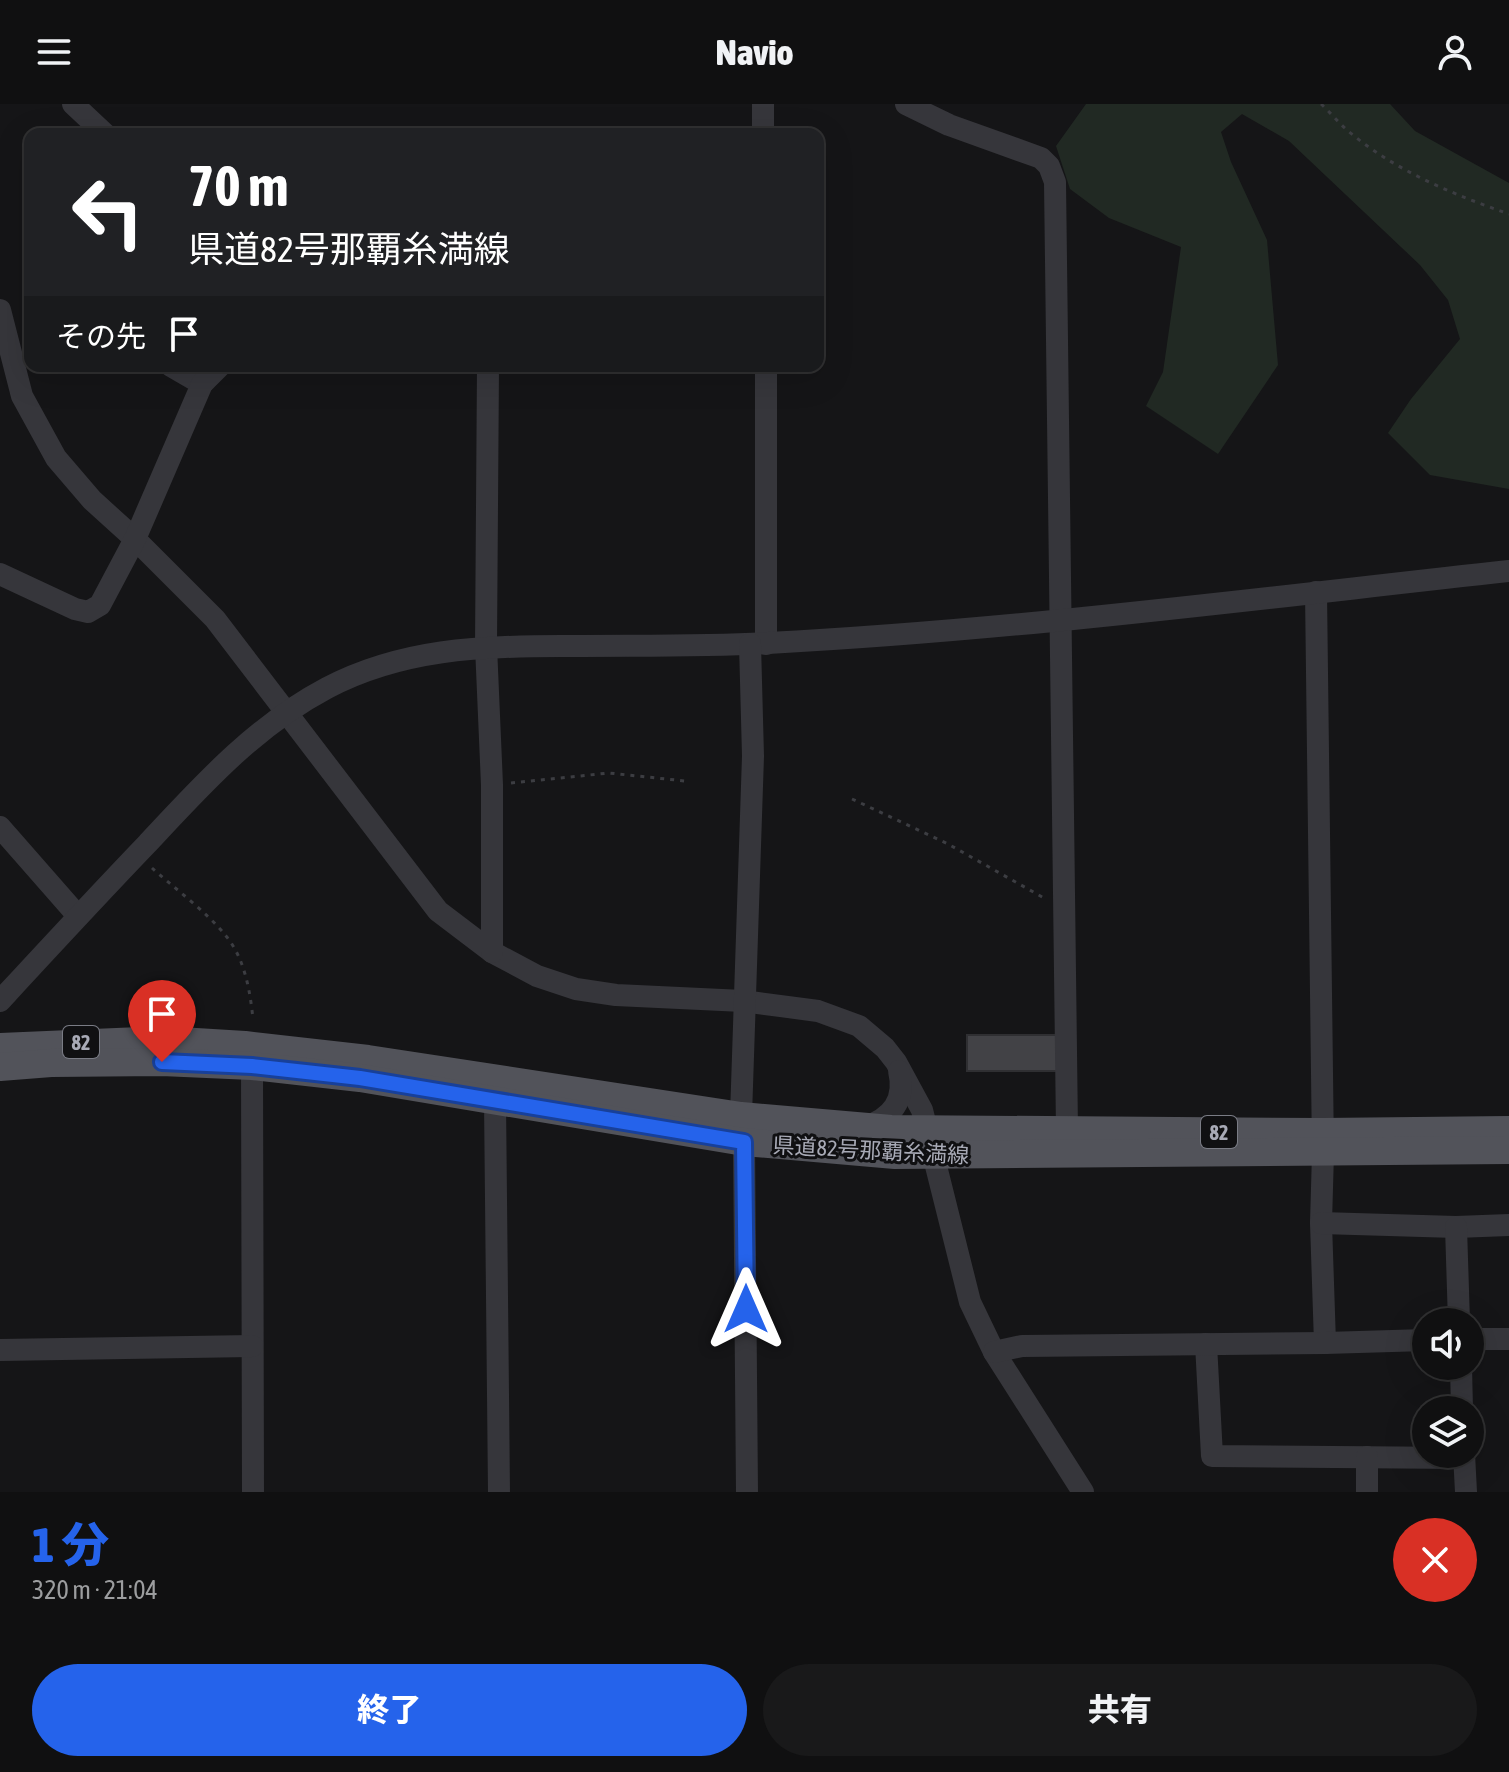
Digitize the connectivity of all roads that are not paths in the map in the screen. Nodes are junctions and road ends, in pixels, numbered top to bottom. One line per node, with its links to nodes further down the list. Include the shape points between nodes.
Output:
1 (73, 104): 4 (street)
2 (763, 104): 5 (street)
3 (906, 104): 16 (street, via 1041,158 1055,182)
4 (99, 128)
5 (763, 128)
6 (0, 310): 12 (street, via 22,396 56,458)
7 (181, 372): 11 (street)
8 (214, 372): 11 (street)
9 (488, 372): 18 (street)
10 (766, 372): 17 (street)
11 (202, 384): 12 (street)
12 (135, 539): 14 (street, via 100,605 88,612); 19 (street, via 215,619)
13 (1509, 571): 15 (street)
14 (0, 574)
15 (1316, 592): 16 (street); 36 (street)
16 (1060, 621): 17 (street); 33 (street)
17 (758, 644): 18 (street); 24 (street)
18 (486, 646): 19 (street, via 393,661 331,686); 22 (street)
19 (286, 712): 21 (street, via 208,779); 22 (street, via 438,911)
20 (0, 827): 21 (street)
21 (78, 916): 23 (street)
22 (492, 952): 24 (street, via 576,989)
23 (0, 1001)
24 (743, 1001): 27 (street, via 841,1018 859,1026); 32 (street)
25 (0, 1047): 26 (main road, 県道82号那覇糸満線 / 82)
26 (162, 1051): 28 (main road, 県道82号那覇糸満線 / 82); 29 (main road, 県道82号那覇糸満線 / 82); 32 (main road, 県道82号那覇糸満線 / 82, via 245,1045 368,1059)
27 (896, 1062): 31 (street, via 902,1084 896,1108); 35 (street, via 917,1099)
28 (252, 1066): 30 (main road, 県道82号那覇糸満線 / 82); 47 (street)
29 (0, 1067)
30 (495, 1101): 32 (main road, 県道82号那覇糸満線 / 82); 54 (street)
31 (865, 1127): 32 (main road, 県道82号那覇糸満線 / 82); 35 (main road, 県道82号那覇糸満線 / 82)
32 (743, 1129): 35 (main road, 県道82号那覇糸満線 / 82, via 895,1155); 55 (street)
33 (1067, 1130): 35 (main road, 県道82号那覇糸満線 / 82); 36 (main road, 県道82号那覇糸満線 / 82)
34 (1509, 1130): 36 (main road, 県道82号那覇糸満線 / 82)
35 (932, 1143): 36 (main road, 県道82号那覇糸満線 / 82); 49 (street, via 970,1302)
36 (1322, 1143): 37 (main road, 県道82号那覇糸満線 / 82); 38 (street)
37 (1509, 1150)
38 (1321, 1223): 40 (street); 45 (street)
39 (1509, 1225): 40 (street)
40 (1456, 1227): 41 (street)
41 (1459, 1308)
42 (1484, 1339): 43 (street)
43 (1509, 1339)
44 (1412, 1340): 45 (street)
45 (1325, 1343): 46 (street)
46 (1206, 1344): 49 (street, via 1022,1346); 50 (street, via 1212,1456)
47 (252, 1346): 48 (street); 53 (street)
48 (0, 1350)
49 (994, 1352): 56 (street)
50 (1367, 1457): 51 (street); 57 (street)
51 (1412, 1457)
52 (1465, 1468): 58 (street)
53 (253, 1492)
54 (499, 1492)
55 (747, 1492)
56 (1083, 1492)
57 (1367, 1492)
58 (1466, 1492)

